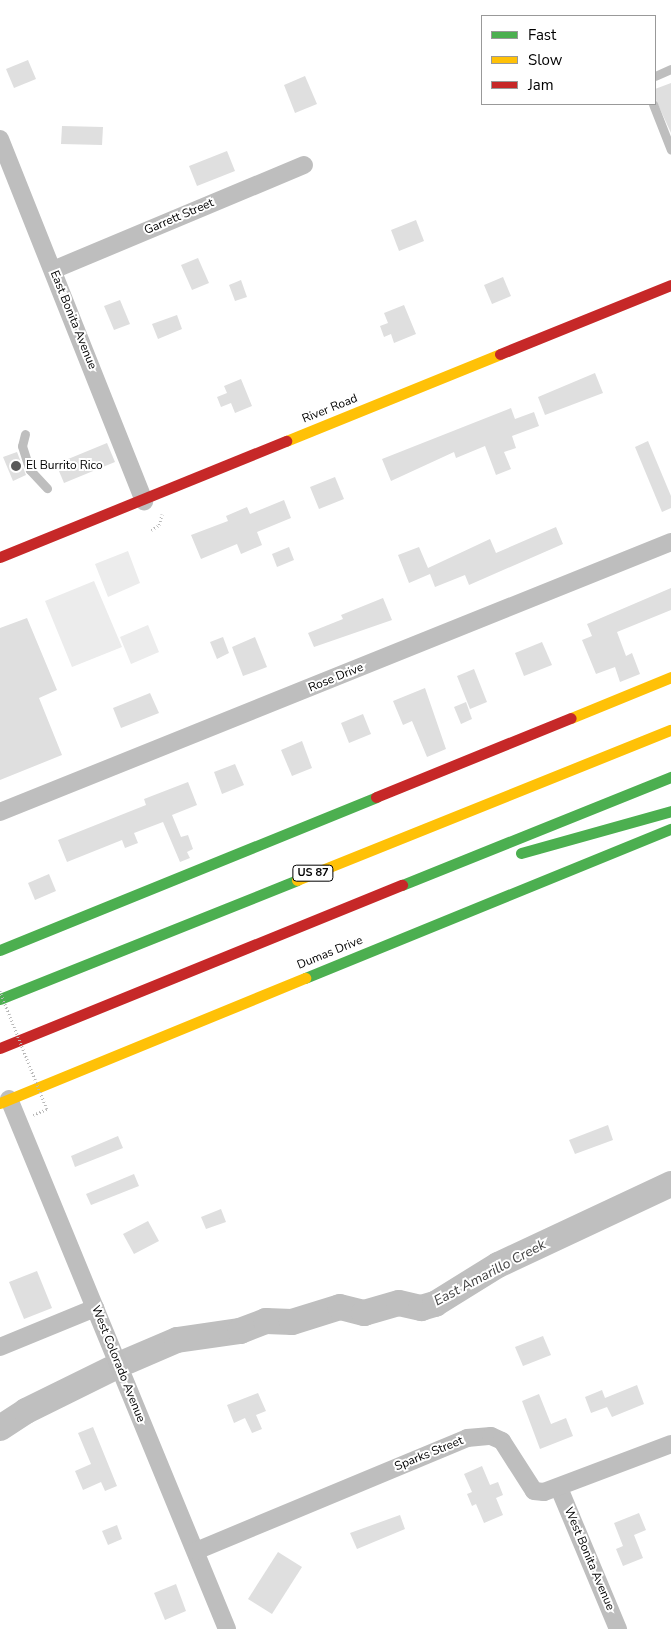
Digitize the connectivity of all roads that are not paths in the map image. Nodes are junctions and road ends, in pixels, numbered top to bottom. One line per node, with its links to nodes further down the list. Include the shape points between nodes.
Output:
1 (671, 70): 2 (lane)
2 (656, 76)
3 (653, 105): 5 (lane)
4 (0, 139): 7 (street, East Bonita Avenue)
5 (671, 150)
6 (304, 165): 7 (street, Garrett Street)
7 (53, 270): 11 (street, East Bonita Avenue)
8 (671, 285): 11 (main road, River Road)
9 (25, 434): 10 (lane, via 22,446 25,456 32,473)
10 (47, 488)
11 (144, 501): 13 (main road, River Road)
12 (671, 542): 20 (street, Rose Drive)
13 (0, 557)
14 (671, 677): 23 (main road)
15 (671, 721): 17 (main road)
16 (671, 730): 17 (main road, US 87)
17 (627, 747): 24 (main road, US 87)
18 (671, 777): 22 (main road)
19 (671, 811): 22 (main road)
20 (0, 812)
21 (671, 828): 28 (main road, Dumas Drive)
22 (425, 878): 25 (main road)
23 (0, 950)
24 (0, 999)
25 (75, 1018): 26 (main road); 27 (main road)
26 (0, 1048)
27 (8, 1059)
28 (4, 1101): 29 (street, West Colorado Avenue)
29 (95, 1308): 30 (street); 33 (street, West Colorado Avenue)
30 (0, 1347)
31 (671, 1444): 32 (street, Sparks Street)
32 (560, 1488): 33 (street, Sparks Street, via 534,1491 502,1441 491,1436 467,1438); 35 (street, West Bonita Avenue)
33 (196, 1551): 34 (street, West Colorado Avenue)
34 (227, 1629)
35 (618, 1629)

